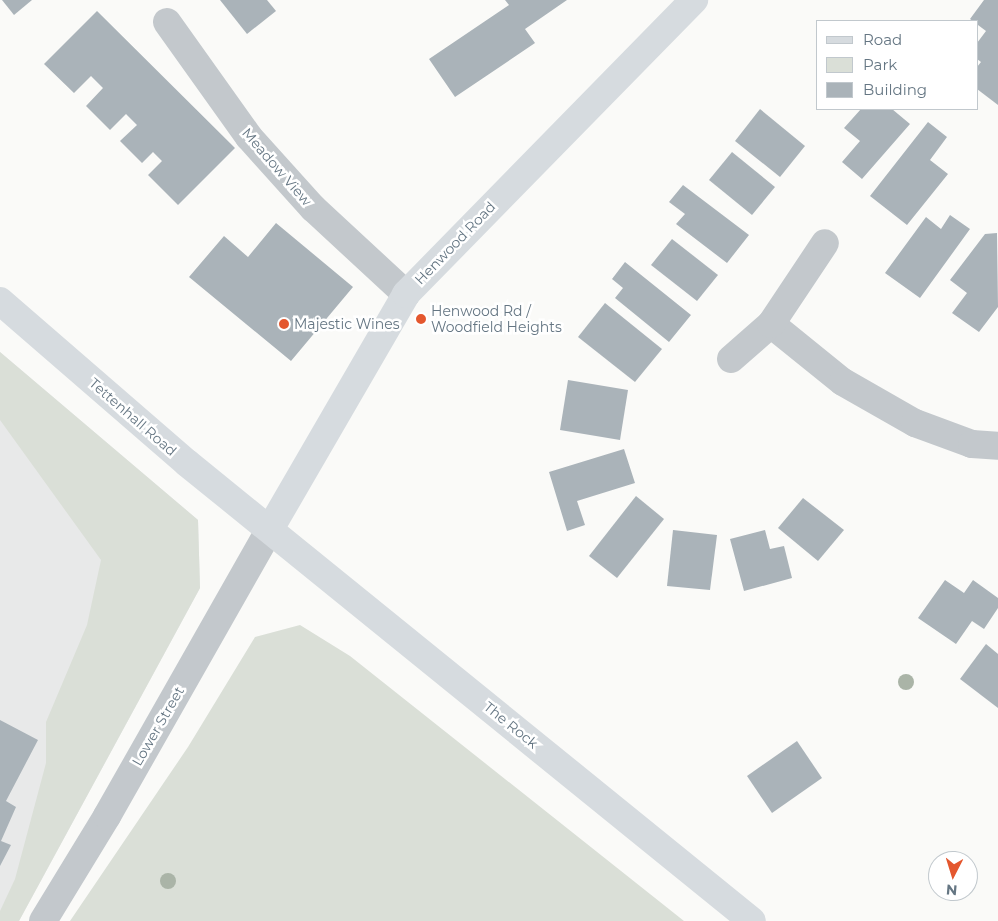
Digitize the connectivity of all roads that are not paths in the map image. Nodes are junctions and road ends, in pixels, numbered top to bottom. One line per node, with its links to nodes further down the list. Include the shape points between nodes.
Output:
1 (694, 0): 4 (main road, Henwood Road)
2 (167, 22): 4 (street, Meadow View, via 249,136 313,208)
3 (826, 243): 6 (street)
4 (406, 294): 9 (main road, Henwood Road)
5 (0, 301): 9 (main road, Tettenhall Road, via 187,463)
6 (771, 324): 7 (street); 8 (street, via 843,382 915,424 972,444)
7 (731, 359)
8 (998, 446)
9 (270, 529): 10 (street, Lower Street, via 112,807); 11 (main road, The Rock)
10 (43, 921)
11 (752, 921)

